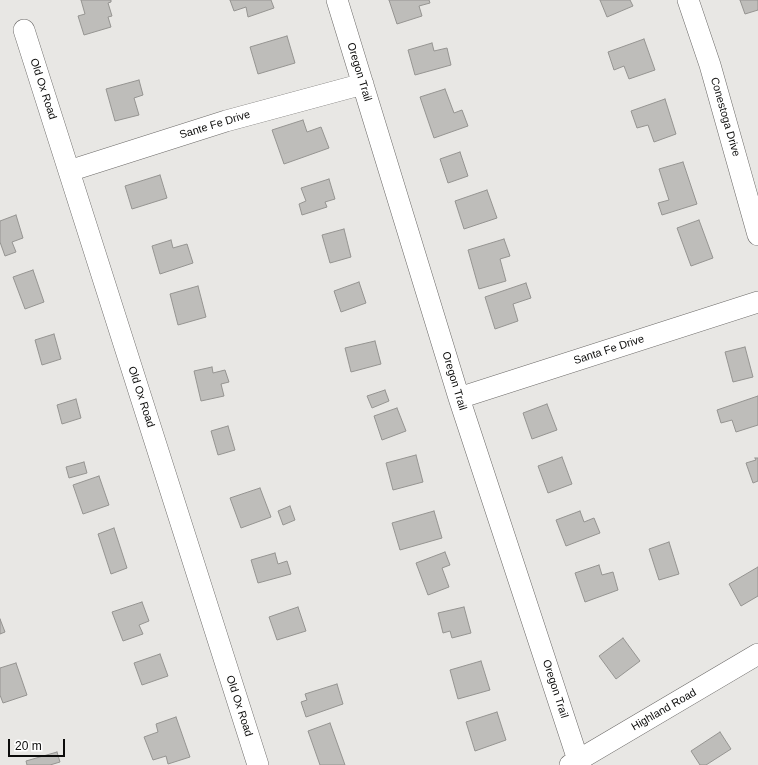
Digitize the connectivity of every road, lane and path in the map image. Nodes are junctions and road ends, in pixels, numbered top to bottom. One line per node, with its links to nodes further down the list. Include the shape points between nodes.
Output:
1 (337, 0): 4 (street, Oregon Trail)
2 (688, 0): 6 (street, Conestoga Drive, via 710,65)
3 (24, 30): 5 (street, Old Ox Road)
4 (363, 84): 5 (street, Sante Fe Drive, via 226,121); 8 (street, Oregon Trail)
5 (69, 171): 11 (street, Old Ox Road)
6 (758, 235)
7 (758, 302): 8 (street, Santa Fe Drive)
8 (459, 398): 10 (street, Oregon Trail)
9 (758, 654): 10 (street, Highland Road)
10 (574, 763)
11 (258, 765)

